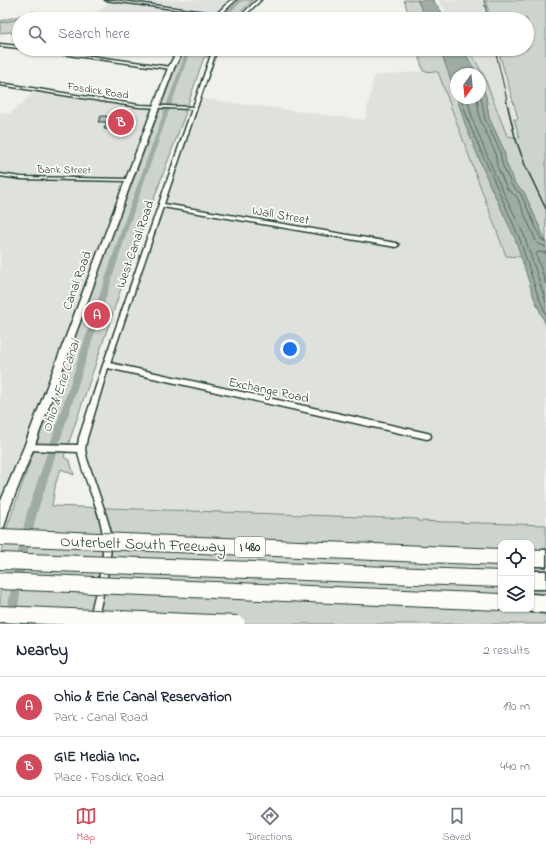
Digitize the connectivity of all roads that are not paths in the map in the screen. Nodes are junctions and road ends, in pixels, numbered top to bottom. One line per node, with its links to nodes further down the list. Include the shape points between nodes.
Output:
1 (107, 0): 4 (street)
2 (234, 0): 5 (main road)
3 (259, 0): 6 (street)
4 (203, 12)
5 (221, 12)
6 (246, 12)
7 (0, 45): 8 (street)
8 (12, 46)
9 (83, 56): 12 (street)
10 (177, 56): 12 (main road, Canal Road)
11 (212, 56): 15 (street, West Canal Road)
12 (171, 68): 14 (main road, Canal Road)
13 (0, 84): 14 (street, Fosdick Road)
14 (160, 108): 15 (street, Fosdick Road); 17 (main road, Canal Road)
15 (193, 108): 18 (street, West Canal Road)
16 (0, 175): 17 (street, Bank Street, via 21,178)
17 (128, 180): 22 (main road, Canal Road)
18 (162, 205): 19 (street, Wall Street); 20 (street, West Canal Road)
19 (396, 245)
20 (106, 365): 21 (street, Exchange Road); 23 (street, West Canal Road)
21 (427, 436)
22 (29, 447): 23 (street); 24 (main road, Canal Road)
23 (81, 449): 38 (street, West Canal Road, via 107,538 107,551)
24 (0, 523)
25 (0, 537): 26 (highway, Outerbelt South Freeway / I 480, bridge)
26 (498, 557)
27 (534, 558): 28 (highway)
28 (546, 558)
29 (0, 561): 30 (highway, bridge)
30 (498, 579)
31 (534, 580): 32 (highway)
32 (546, 580)
33 (0, 581): 34 (highway, bridge)
34 (498, 602)
35 (534, 603): 36 (highway)
36 (546, 604)
37 (0, 614): 39 (highway, bridge)
38 (92, 624)
39 (237, 624)

